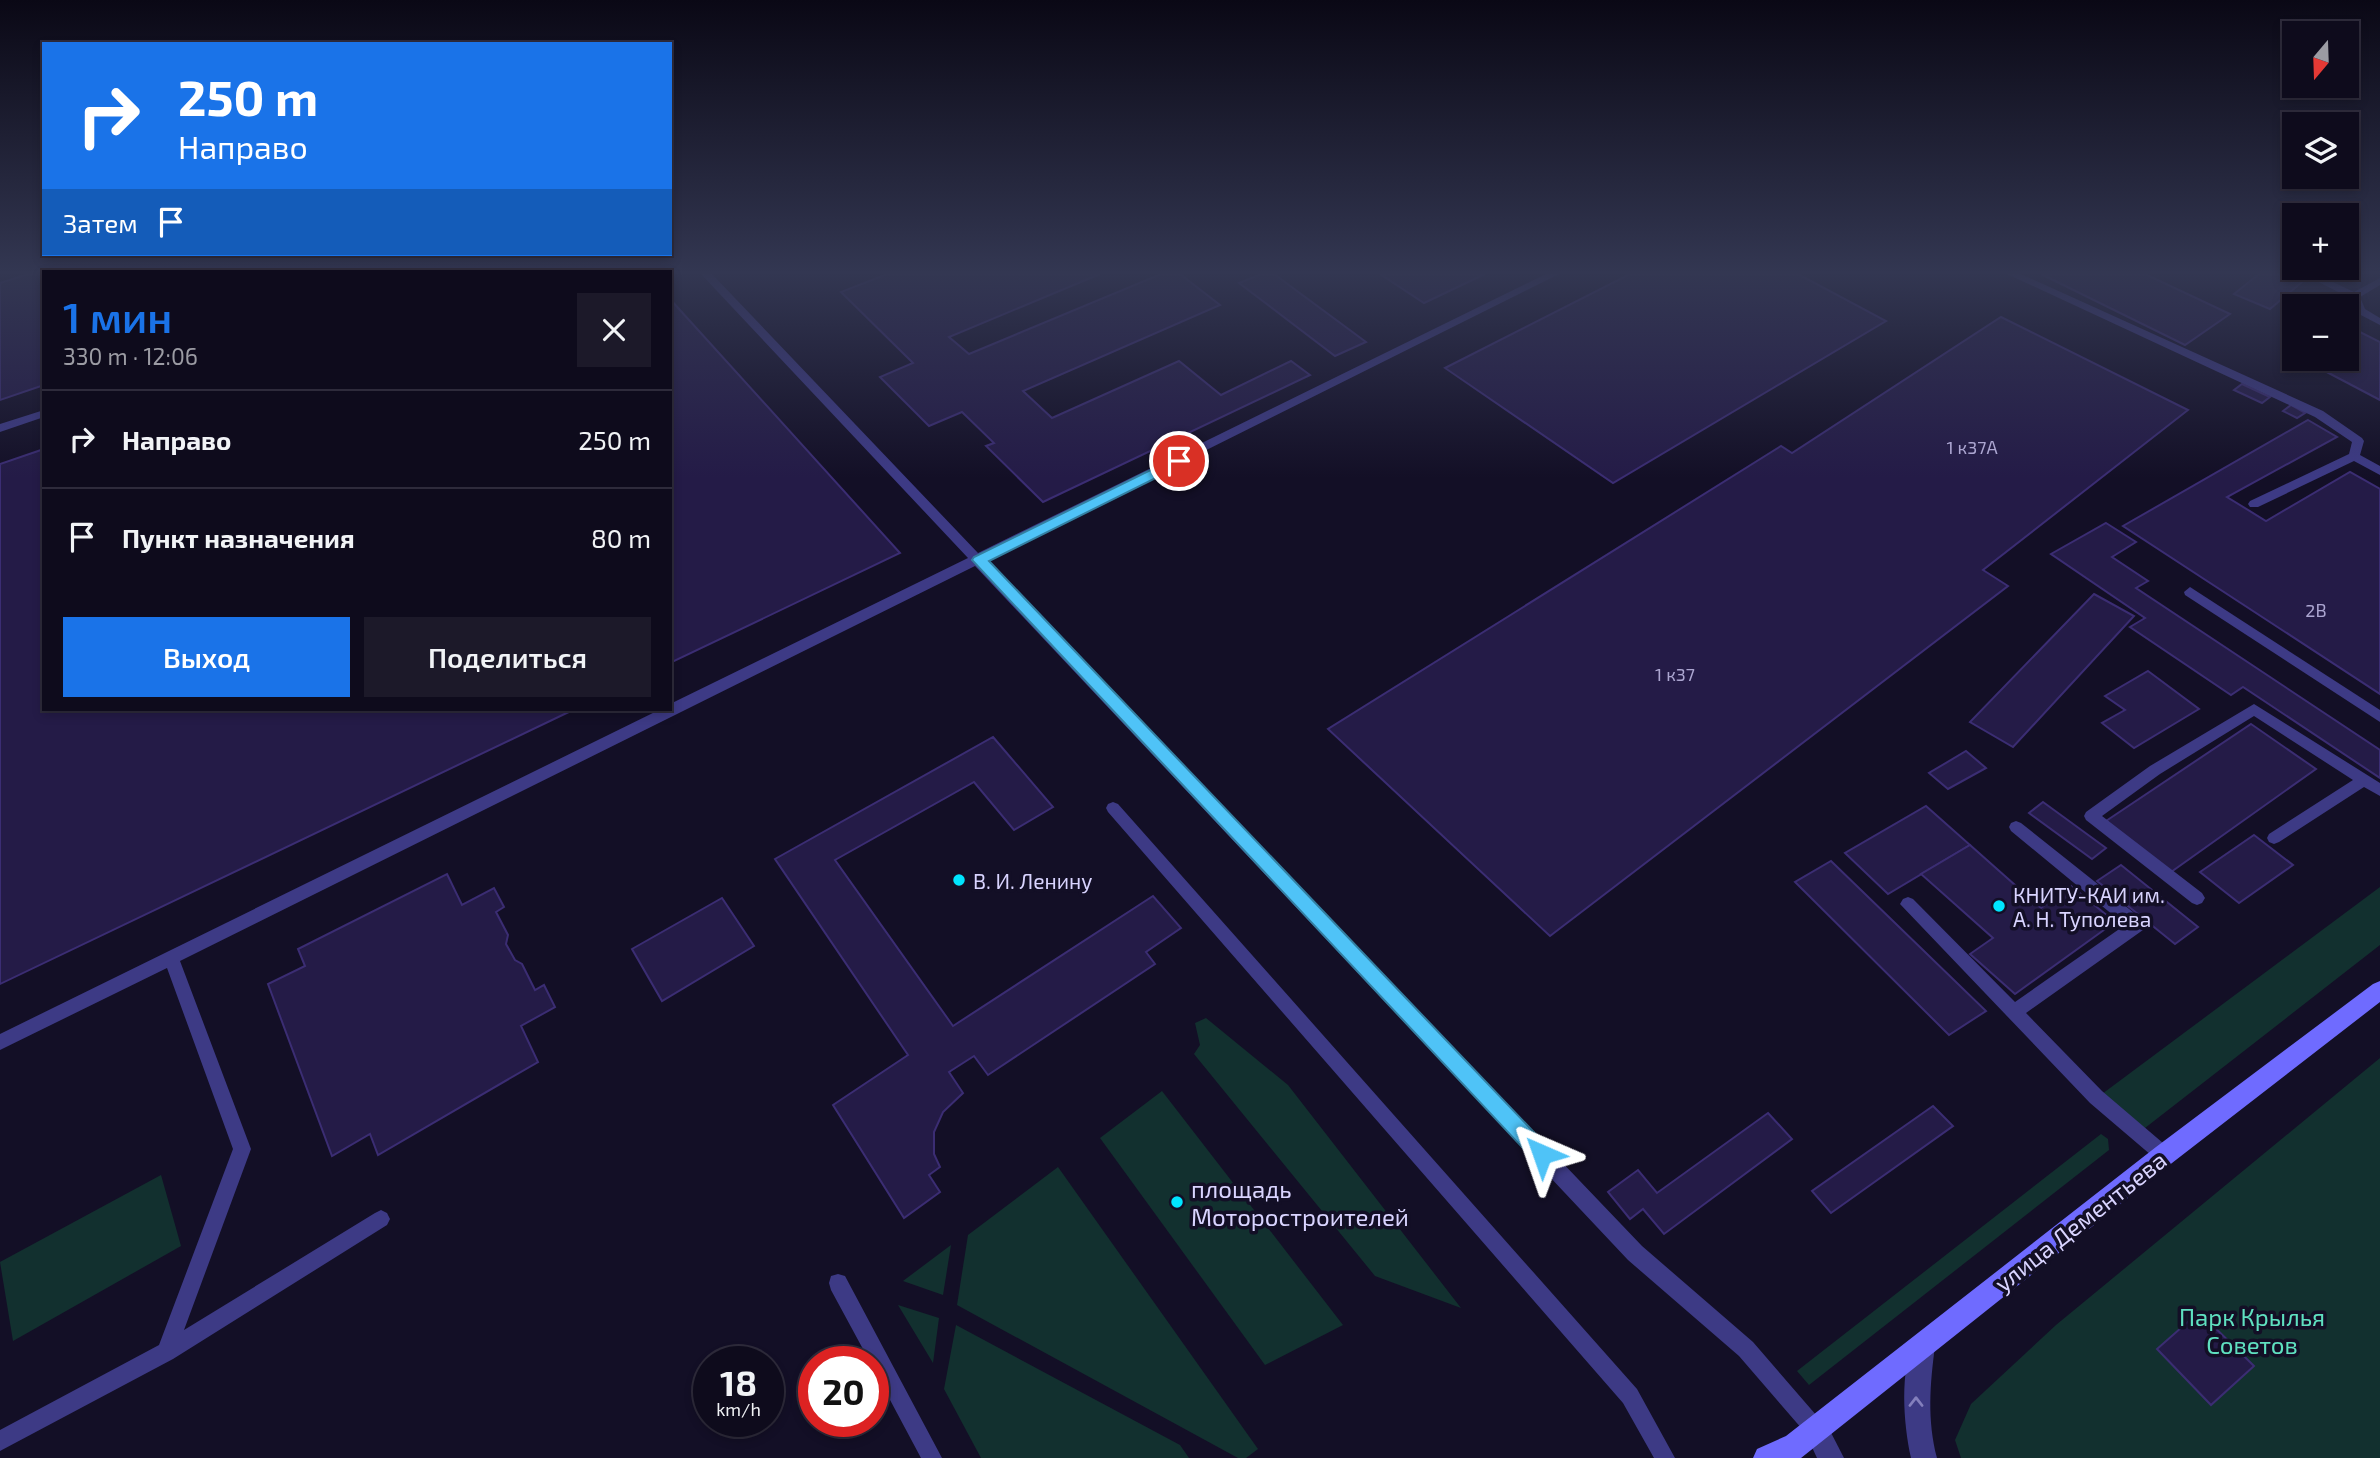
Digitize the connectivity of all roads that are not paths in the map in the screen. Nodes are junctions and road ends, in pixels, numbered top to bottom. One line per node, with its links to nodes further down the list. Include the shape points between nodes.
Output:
1 (771, 342): 9 (lane)
2 (1417, 342): 9 (lane)
3 (2161, 342): 6 (lane, via 2319,414 2358,441)
4 (42, 414): 5 (lane)
5 (0, 428)
6 (2354, 456): 7 (lane); 8 (lane)
7 (2380, 471)
8 (2254, 504)
9 (979, 560): 19 (lane); 28 (lane, via 1625,1243 1746,1349)
10 (2190, 592): 11 (lane)
11 (2380, 717)
12 (2364, 780): 13 (lane); 16 (lane); 17 (lane, via 2255,709 2155,769 2091,816)
13 (2380, 790)
14 (1113, 808): 32 (lane, via 1630,1396)
15 (2016, 827): 21 (lane, via 2137,925)
16 (2274, 838)
17 (2197, 898)
18 (1908, 904): 21 (lane)
19 (171, 958): 22 (lane); 27 (lane, via 242,1149)
20 (2380, 990): 23 (main road, улица Дементьева)
21 (2012, 1013): 23 (lane, via 2096,1097)
22 (0, 1042)
23 (2164, 1155): 26 (main road, улица Дементьева)
24 (381, 1219): 27 (lane)
25 (838, 1283): 31 (lane)
26 (1923, 1346): 28 (main road, улица Дементьева); 35 (street, one-way to 26, via 1916,1426)
27 (166, 1352): 29 (lane)
28 (1816, 1430): 30 (main road, улица Дементьева); 34 (street)
29 (0, 1441)
30 (1790, 1451): 33 (main road, улица Дементьева)
31 (932, 1458)
32 (1665, 1458)
33 (1766, 1458)
34 (1832, 1458)
35 (1924, 1458)

